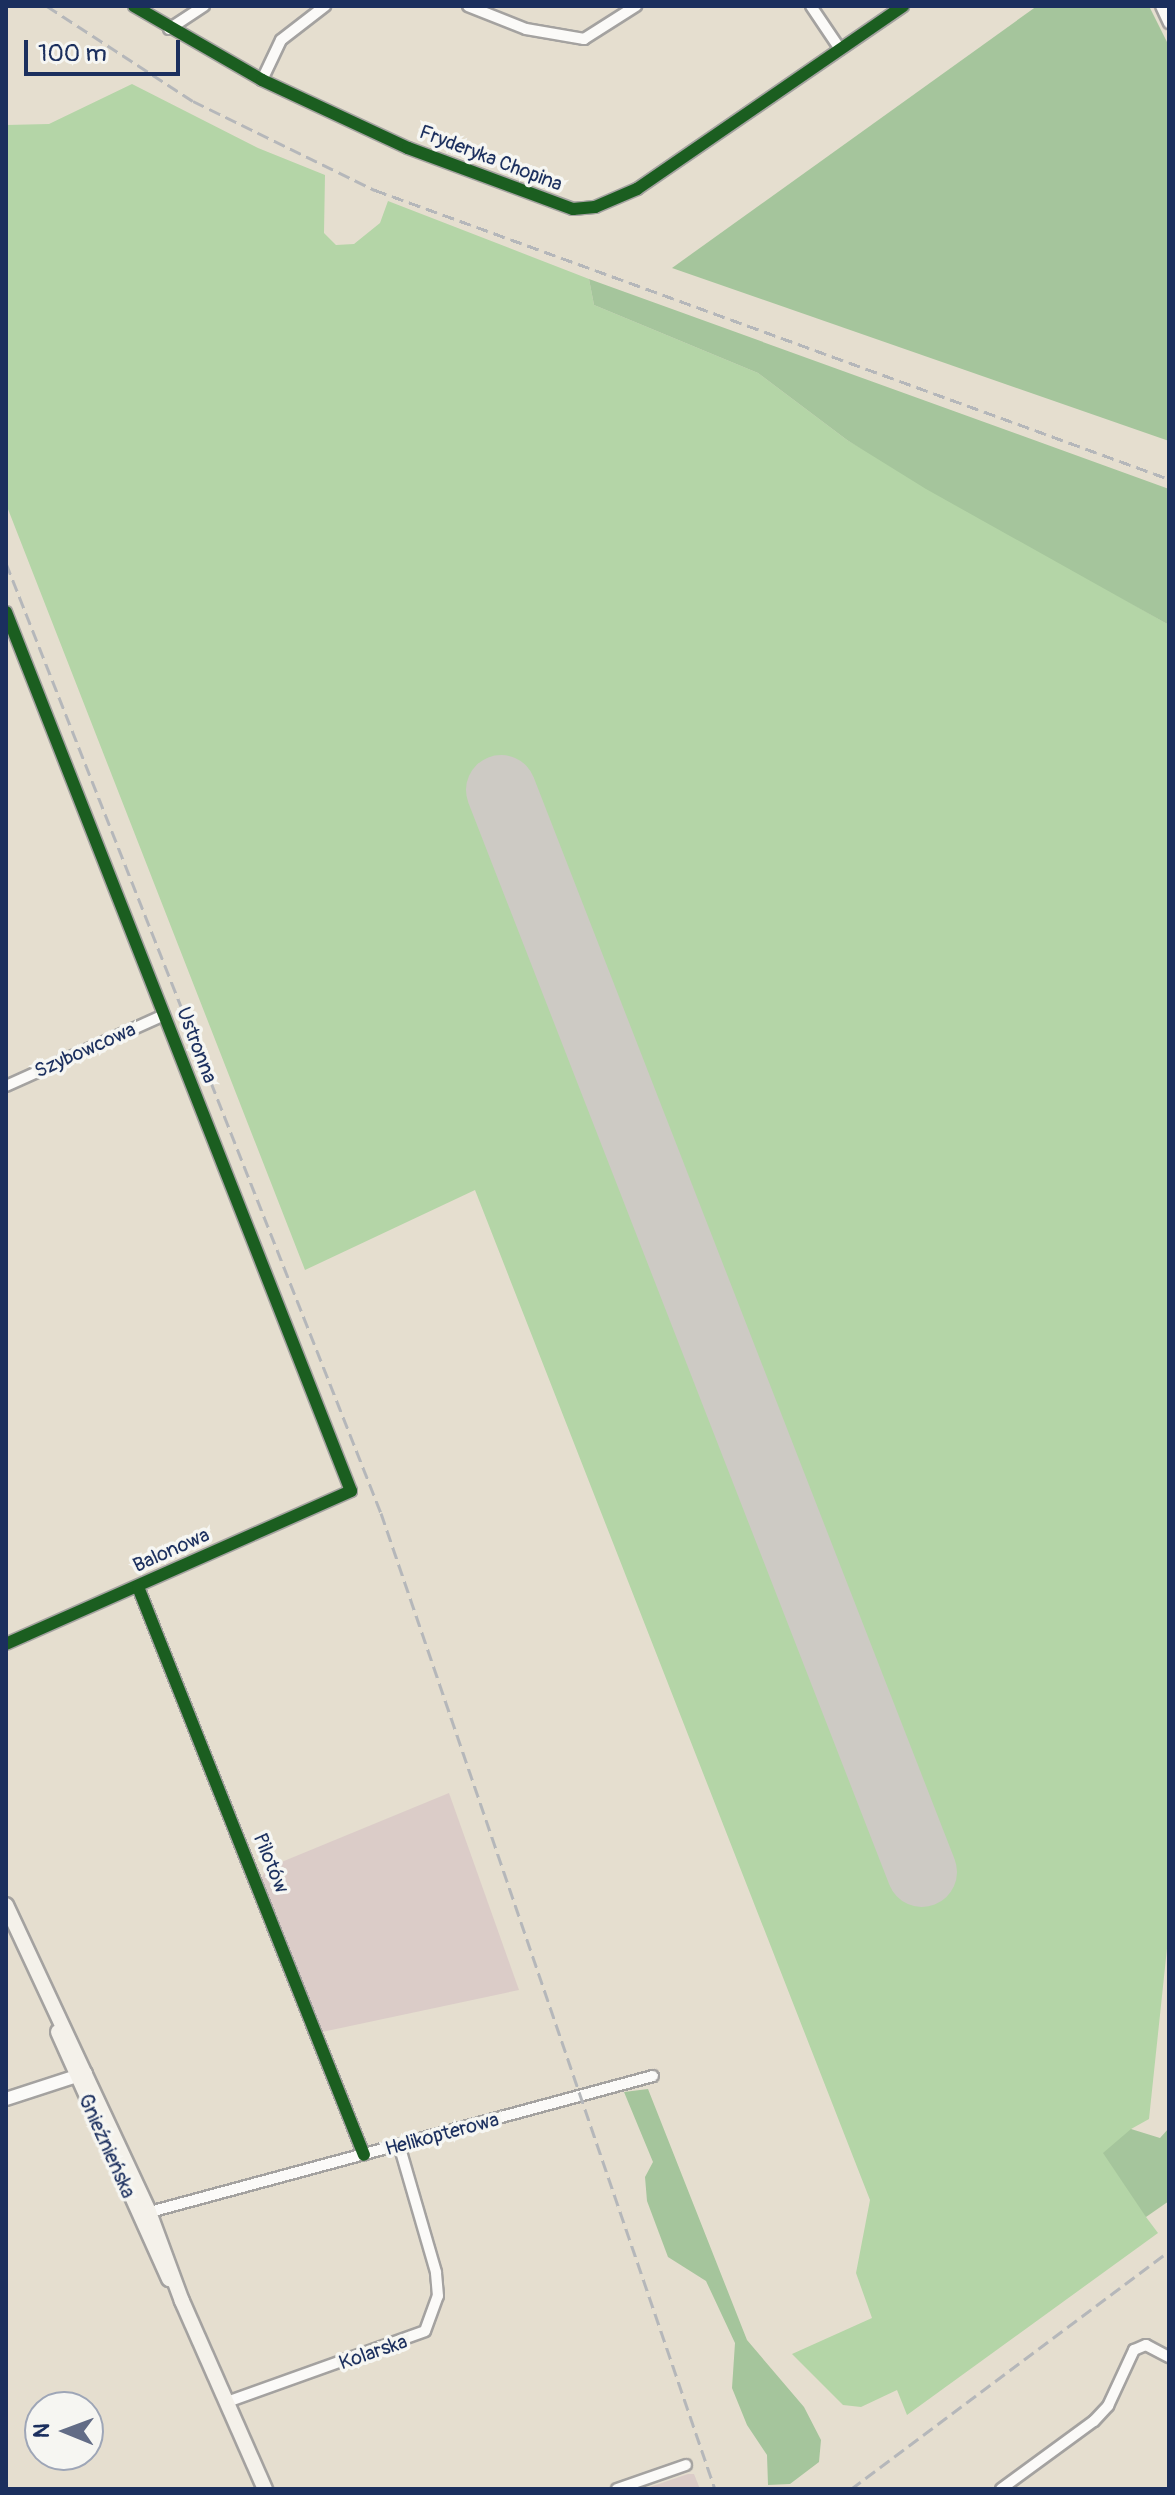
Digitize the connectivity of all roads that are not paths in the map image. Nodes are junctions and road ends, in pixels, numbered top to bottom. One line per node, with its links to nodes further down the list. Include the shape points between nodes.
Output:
1 (134, 6): 10 (street, Fryderyka Chopina)
2 (204, 6): 10 (street)
3 (325, 6): 12 (street, via 281,40)
4 (468, 6): 5 (street, via 526,29 584,39)
5 (636, 6)
6 (811, 6): 11 (street)
7 (903, 6): 11 (street, Fryderyka Chopina)
8 (1161, 6): 9 (street)
9 (1169, 23)
10 (169, 29): 12 (street, Fryderyka Chopina)
11 (840, 49): 12 (street, Fryderyka Chopina, via 637,189 595,207 573,209 408,148)
12 (262, 80)
13 (6, 612): 14 (street, Ustronna)
14 (164, 1015): 15 (street, Szybowcowa); 16 (street, Ustronna)
15 (6, 1086)
16 (351, 1491): 17 (street, Balonowa)
17 (138, 1587): 18 (street, Balonowa); 24 (street, Pilotów)
18 (6, 1644)
19 (6, 1905): 20 (main road, Gnieźnieńska)
20 (81, 2075): 22 (street); 25 (main road, Gnieźnieńska)
21 (653, 2076): 23 (street, Helikopterowa)
22 (6, 2099)
23 (399, 2145): 24 (street, Helikopterowa); 27 (street, Kolarska, via 436,2272 438,2296 425,2331)
24 (364, 2155): 25 (street, Helikopterowa)
25 (143, 2214): 27 (main road, Gnieźnieńska)
26 (1169, 2357): 31 (street, via 1146,2345 1134,2350 1108,2406 1094,2421)
27 (227, 2402): 29 (main road, Gnieźnieńska)
28 (686, 2465): 30 (street)
29 (265, 2489)
30 (617, 2489)
31 (1001, 2489)

